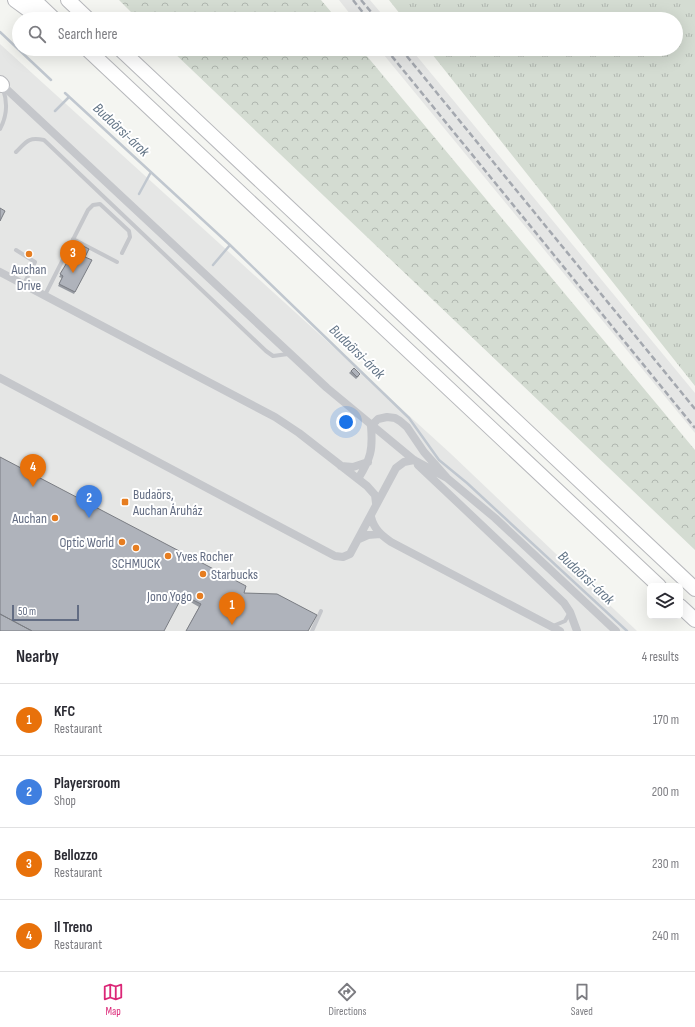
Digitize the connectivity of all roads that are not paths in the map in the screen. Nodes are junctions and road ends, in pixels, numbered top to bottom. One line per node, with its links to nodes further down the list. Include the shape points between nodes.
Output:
1 (15, 0): 4 (highway)
2 (34, 0): 5 (highway)
3 (68, 0): 6 (highway)
4 (31, 12)
5 (47, 12)
6 (81, 12)
7 (92, 56): 10 (highway)
8 (95, 56): 10 (highway)
9 (127, 56): 34 (highway)
10 (106, 66): 33 (highway)
11 (1, 84): 12 (lane, via 6,97 6,112); 21 (street)
12 (0, 129)
13 (16, 152): 21 (lane, via 28,140 44,140 266,351 273,356)
14 (73, 239): 16 (lane, via 88,210 93,205 100,204 129,231 130,237); 17 (lane); 20 (lane)
15 (16, 250): 19 (lane, via 36,262)
16 (122, 253)
17 (117, 262)
18 (0, 272): 19 (street)
19 (24, 284): 20 (street)
20 (45, 295): 26 (street, via 275,417)
21 (288, 354): 23 (street)
22 (0, 378): 32 (street, via 335,556 343,557 350,554)
23 (372, 426): 24 (street); 25 (street, via 372,452); 27 (street, via 378,419 387,417 400,421)
24 (414, 460): 27 (street); 29 (street, via 404,462 396,468); 37 (street, via 564,603)
25 (368, 462): 26 (street, via 353,467); 28 (street)
26 (341, 466): 28 (street)
27 (447, 478): 43 (street, via 495,518)
28 (358, 479): 29 (street, via 372,491)
29 (376, 503): 30 (street)
30 (371, 517): 31 (street); 32 (street)
31 (380, 534): 32 (street); 39 (street)
32 (359, 539)
33 (656, 583)
34 (695, 590)
35 (683, 609): 38 (highway)
36 (321, 611): 41 (lane)
37 (570, 612): 39 (lane, via 565,621); 40 (street)
38 (695, 620)
39 (552, 626): 42 (street)
40 (574, 629)
41 (312, 631)
42 (560, 631)
43 (616, 631)

